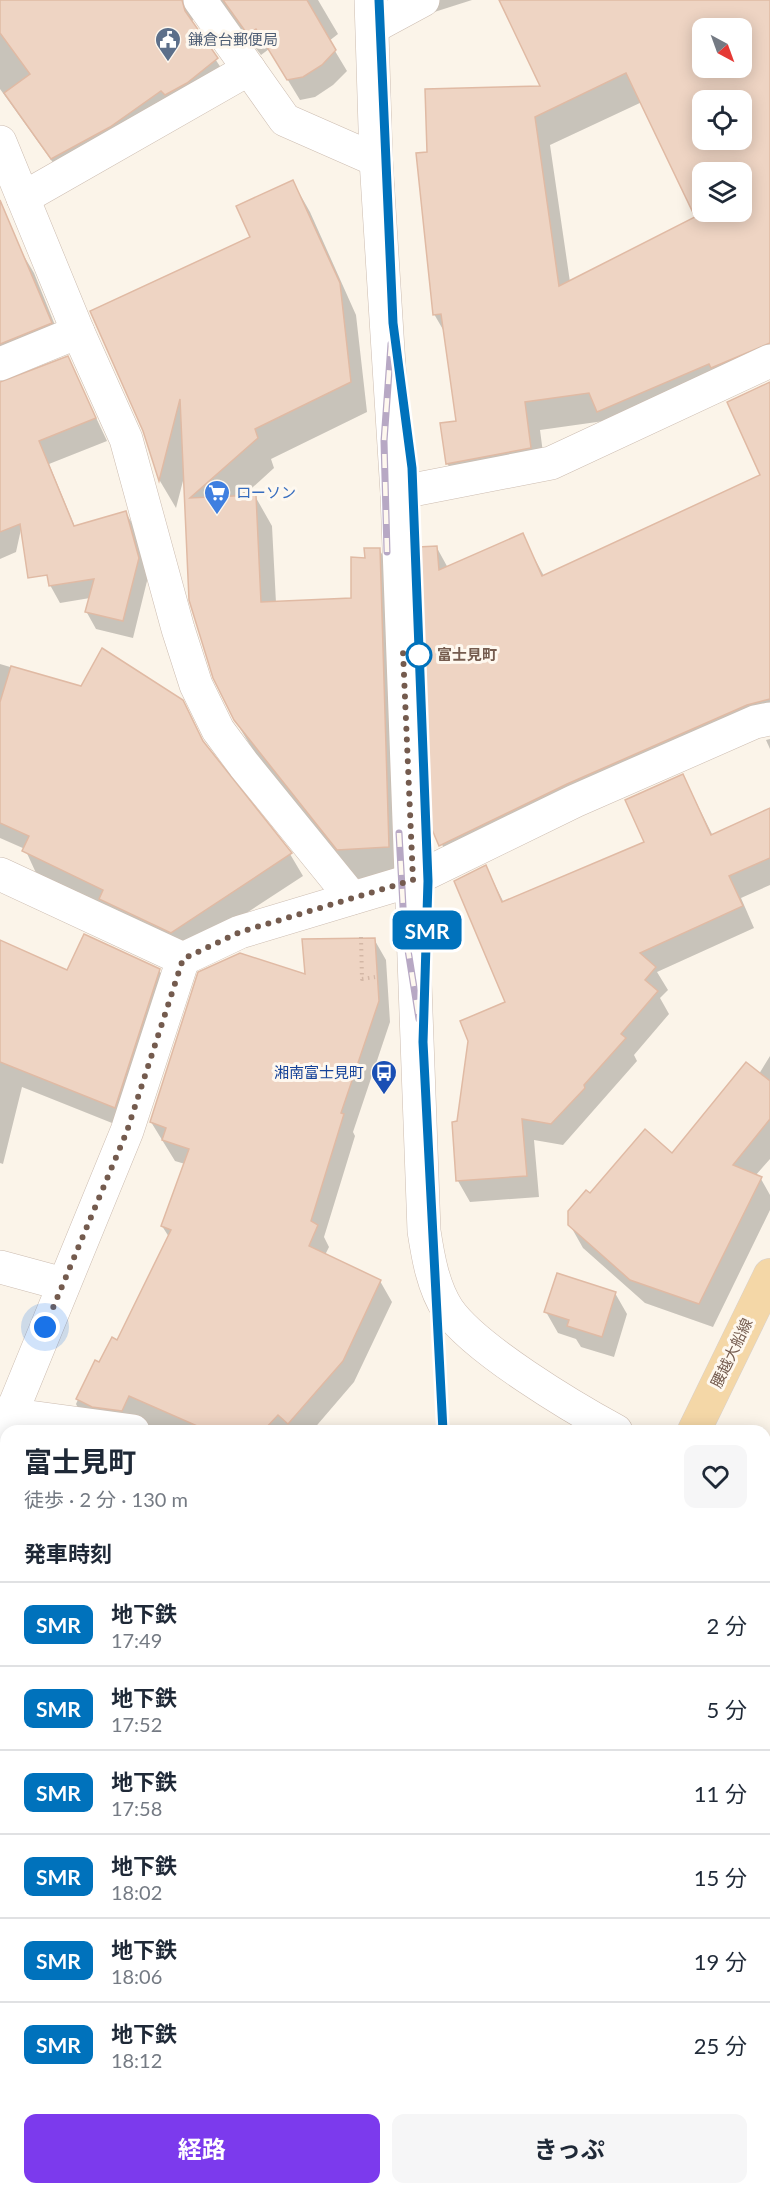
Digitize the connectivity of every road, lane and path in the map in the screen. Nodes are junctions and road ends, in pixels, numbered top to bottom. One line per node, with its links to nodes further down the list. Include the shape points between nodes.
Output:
1 (200, 0): 4 (street)
2 (423, 0): 3 (street)
3 (372, 13): 6 (street)
4 (249, 69): 6 (street, via 285,120); 7 (street)
5 (0, 142): 7 (street)
6 (376, 160): 11 (street)
7 (23, 198): 8 (street)
8 (78, 332): 10 (street); 15 (street, via 126,439 196,685 218,730)
9 (770, 361): 11 (street, via 551,463)
10 (0, 364)
11 (397, 492): 14 (street)
12 (770, 719): 14 (street, via 755,722 576,801)
13 (0, 874): 16 (street)
14 (413, 880): 15 (street); 22 (street, via 424,1231 429,1266 448,1309 472,1335)
15 (352, 898): 16 (street, via 240,932)
16 (183, 959): 19 (street, via 127,1131)
17 (0, 1267): 19 (street)
18 (770, 1275): 23 (main road, 腰越大船線)
19 (63, 1284): 20 (street)
20 (3, 1423): 21 (street)
21 (36, 1425)
22 (597, 1425)
23 (697, 1425)

